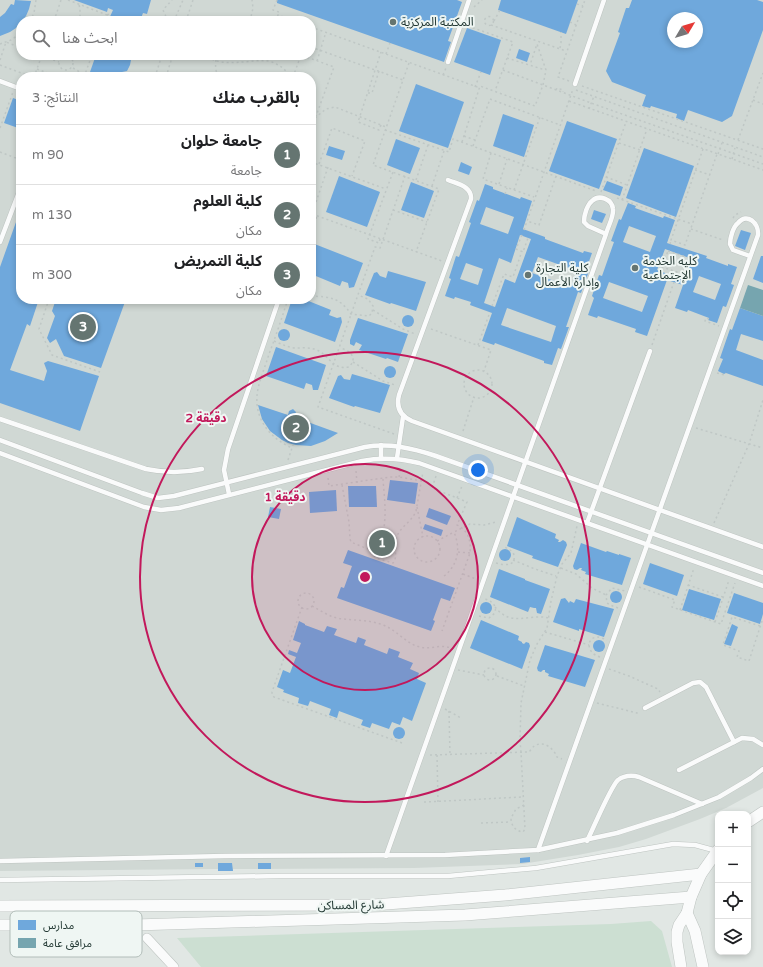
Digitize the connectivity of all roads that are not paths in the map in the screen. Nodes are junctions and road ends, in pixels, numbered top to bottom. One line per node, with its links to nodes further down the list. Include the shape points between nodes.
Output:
1 (469, 0): 3 (lane)
2 (604, 0): 5 (lane)
3 (448, 62)
4 (0, 81): 6 (lane)
5 (575, 84)
6 (16, 86)
7 (448, 180): 14 (lane, via 467,188 471,195 402,386 398,400)
8 (16, 200): 10 (lane)
9 (606, 234): 9 (lane, via 613,210 612,204 608,200 597,198 588,205 584,222); 22 (lane)
10 (0, 242)
11 (750, 256): 11 (lane, via 758,230 757,225 748,219 738,222 730,244 733,250); 32 (lane)
12 (277, 304): 24 (lane, via 228,449 224,470)
13 (650, 351): 27 (lane)
14 (403, 417): 18 (lane); 22 (lane)
15 (0, 419): 23 (lane, via 157,471 180,472)
16 (0, 440): 26 (lane, via 150,496 166,498)
17 (381, 445): 18 (lane); 20 (lane); 24 (lane)
18 (398, 446): 21 (lane); 25 (lane, via 417,450)
19 (0, 453): 30 (lane, via 152,509 170,509)
20 (381, 458): 21 (lane); 28 (lane)
21 (396, 458): 29 (lane, via 424,465)
22 (525, 462): 25 (lane); 27 (lane)
23 (202, 469)
24 (226, 484): 26 (lane); 28 (lane)
25 (517, 486): 29 (lane); 31 (lane)
26 (209, 488): 30 (lane)
27 (600, 489): 31 (lane); 32 (lane)
28 (229, 494): 30 (lane)
29 (513, 498): 33 (lane); 51 (lane)
30 (212, 499)
31 (591, 511): 33 (lane); 34 (lane)
32 (659, 511): 34 (lane); 36 (lane)
33 (587, 524): 35 (lane)
34 (652, 533): 35 (lane); 37 (lane)
35 (647, 544): 38 (lane); 48 (lane)
36 (763, 547)
37 (763, 573)
38 (763, 586)
39 (645, 708): 40 (lane, via 693,683 702,683)
40 (734, 742): 41 (lane, via 749,738); 43 (lane)
41 (763, 745)
42 (763, 769): 44 (lane, via 736,788)
43 (679, 770)
44 (702, 804): 47 (lane, via 645,825); 47 (lane, via 634,775 623,777 615,784)
45 (763, 812): 46 (street)
46 (751, 820)
47 (587, 841): 48 (lane)
48 (538, 850): 51 (lane)
49 (715, 850): 54 (lane, via 673,844 536,868 448,876)
50 (715, 853): 53 (street)
51 (386, 856): 52 (lane, via 225,856)
52 (0, 861)
53 (701, 874): 55 (street); 56 (street, شارع المساكن, via 505,895 373,905)
54 (0, 880)
55 (691, 897): 57 (street); 58 (street, شارع المساكن, via 465,915)
56 (0, 906)
57 (687, 913): 61 (street, via 677,932); 62 (street, via 695,931)
58 (142, 925)
59 (147, 938): 60 (street)
60 (174, 967)
61 (681, 967)
62 (703, 967)

